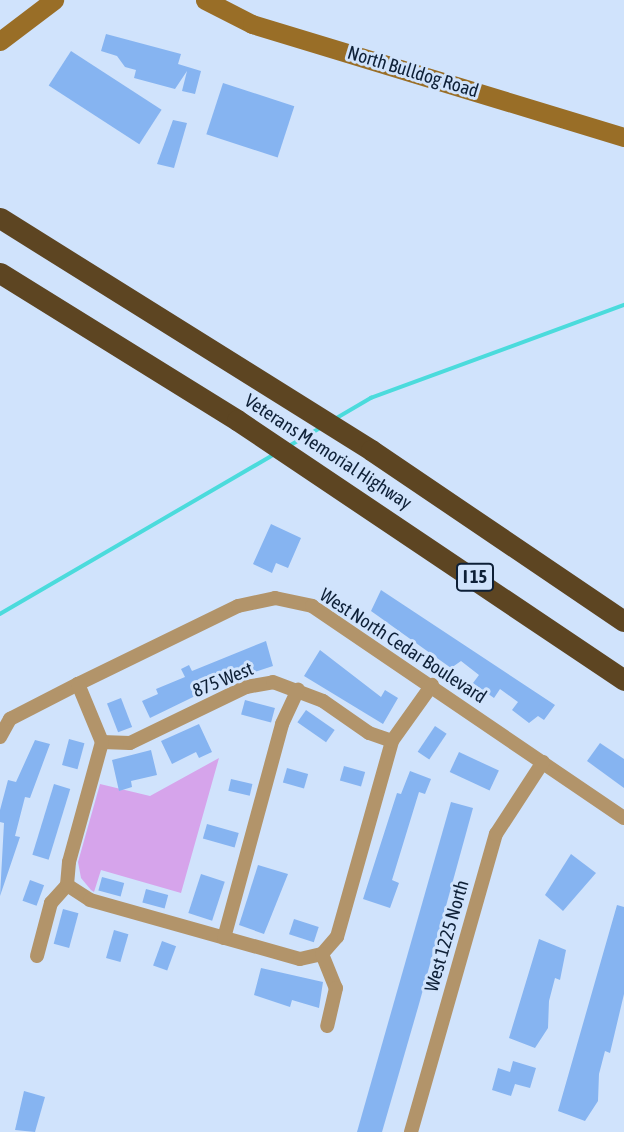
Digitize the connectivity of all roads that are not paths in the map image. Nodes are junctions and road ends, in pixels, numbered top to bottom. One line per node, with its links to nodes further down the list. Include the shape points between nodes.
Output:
1 (54, 0): 3 (street)
2 (205, 0): 4 (street, North Bulldog Road, via 252,24)
3 (0, 41)
4 (624, 137)
5 (0, 218): 7 (highway, Veterans Memorial Highway / I 15, via 372,450)
6 (0, 274): 8 (highway, Veterans Memorial Highway / I 15, via 237,420)
7 (624, 621)
8 (624, 680)
9 (78, 684): 10 (street, West North Cedar Boulevard, via 238,606 275,598 312,606); 12 (street, West North Cedar Boulevard, via 10,719); 14 (street)
10 (432, 685): 13 (street); 15 (street, West North Cedar Boulevard)
11 (298, 689): 13 (street, 875 West, via 369,733); 14 (street, 875 West, via 273,682 246,687 130,743); 18 (street, via 282,724)
12 (0, 737)
13 (392, 741): 19 (street, via 337,937)
14 (102, 742): 17 (street, via 69,862)
15 (543, 762): 16 (street, West North Cedar Boulevard); 22 (street, West 1225 North, via 496,834)
16 (624, 818)
17 (67, 885): 18 (street, via 90,900); 20 (street, via 51,903)
18 (224, 938): 19 (street, via 300,959)
19 (322, 954): 21 (street, via 336,988)
20 (37, 956)
21 (327, 1026)
22 (411, 1132)

